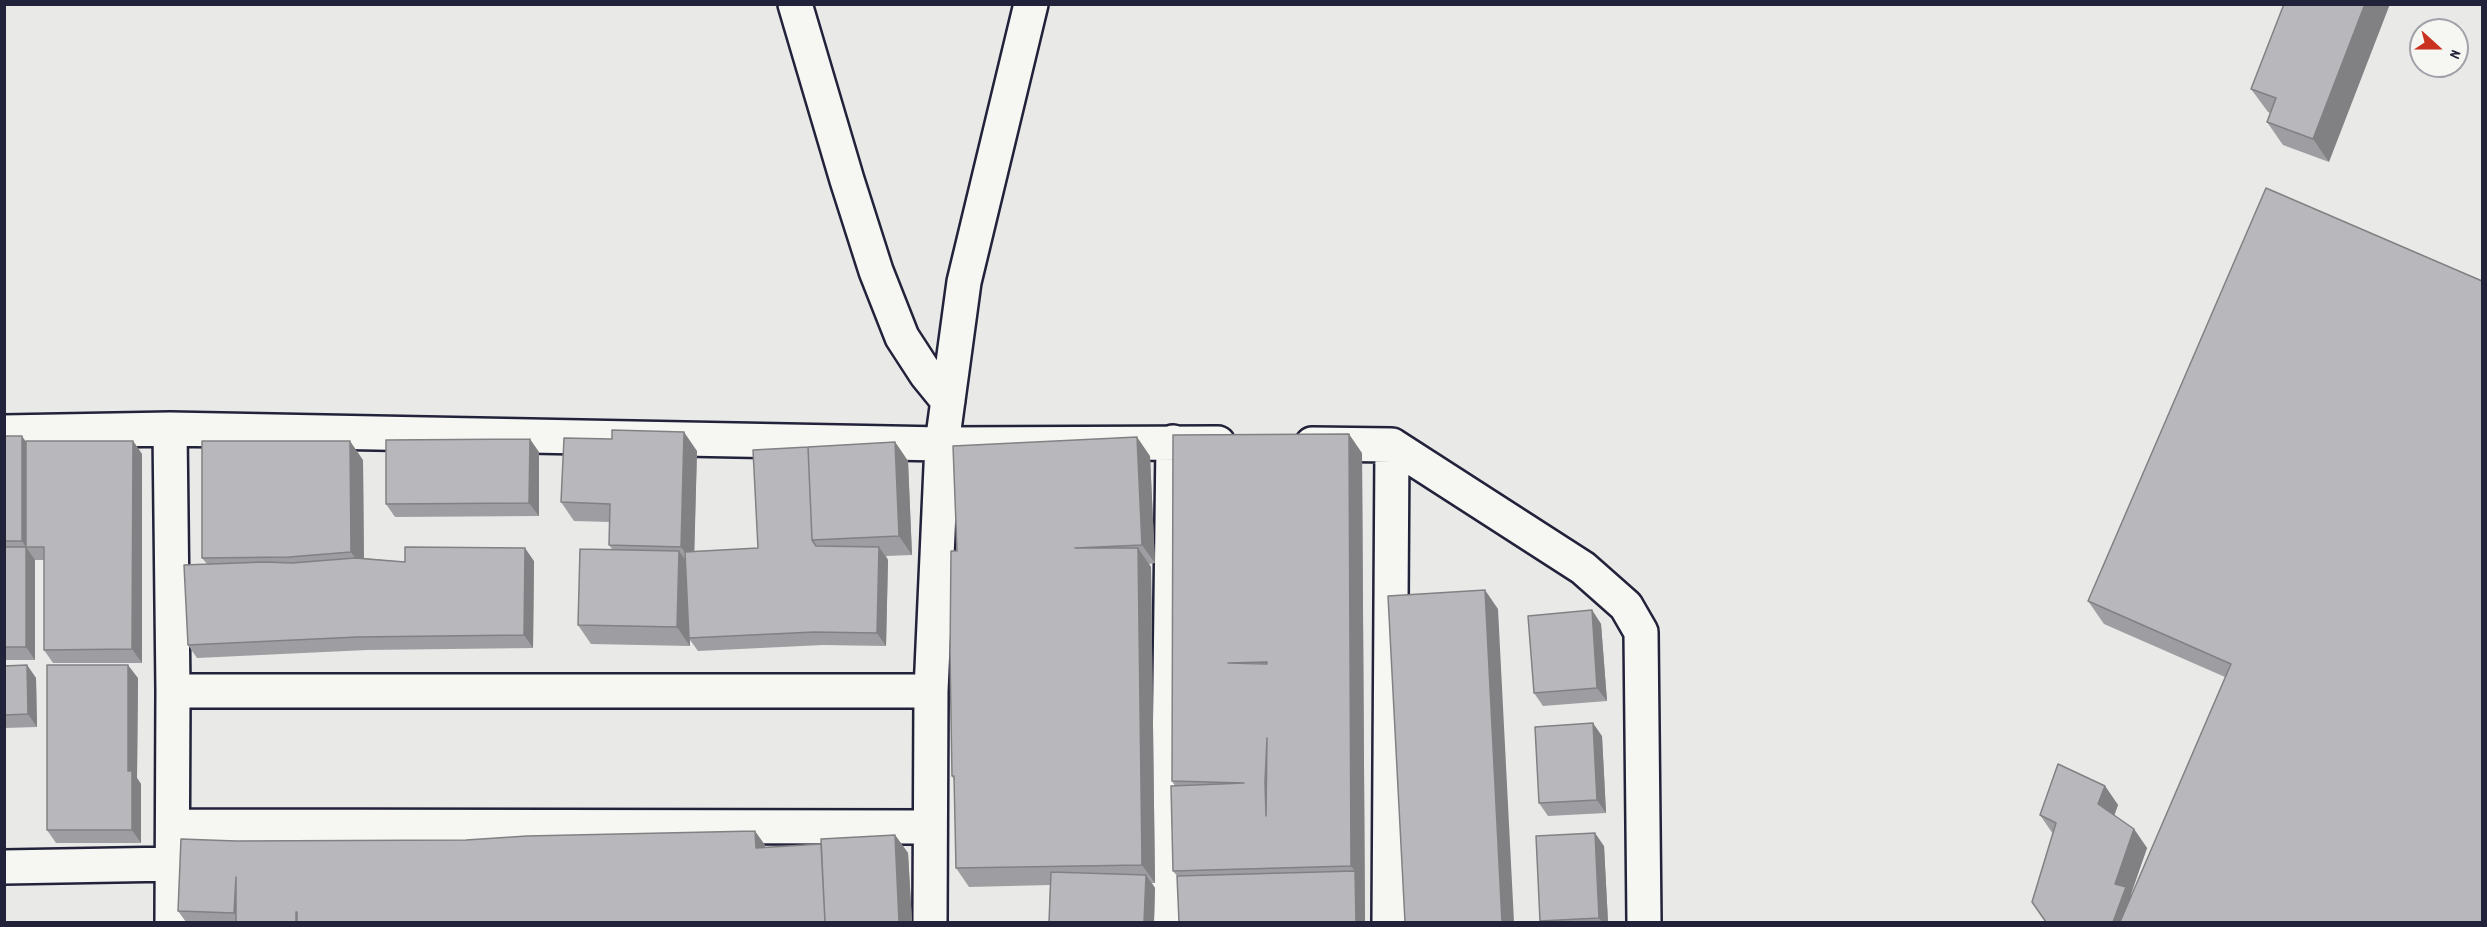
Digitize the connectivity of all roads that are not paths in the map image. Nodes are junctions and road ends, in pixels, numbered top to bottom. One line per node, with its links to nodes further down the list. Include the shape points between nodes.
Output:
1 (795, 4): 3 (street, via 876,271 902,337)
2 (1031, 4): 3 (street, via 964,282)
3 (948, 401): 8 (street)
4 (170, 429): 5 (street); 8 (street); 11 (street)
5 (4, 432)
6 (1173, 442): 7 (street); 8 (street); 19 (street)
7 (1253, 443)
8 (942, 444): 12 (street)
9 (1288, 444): 10 (street)
10 (1392, 445): 20 (street); 21 (street, via 1583,568 1626,606 1641,632)
11 (173, 691): 12 (street); 13 (street)
12 (931, 691): 14 (street)
13 (173, 826): 14 (street); 15 (street)
14 (930, 827): 18 (street)
15 (173, 864): 16 (street); 17 (street)
16 (4, 867)
17 (172, 922)
18 (930, 922)
19 (1167, 922)
20 (1389, 922)
21 (1644, 922)

